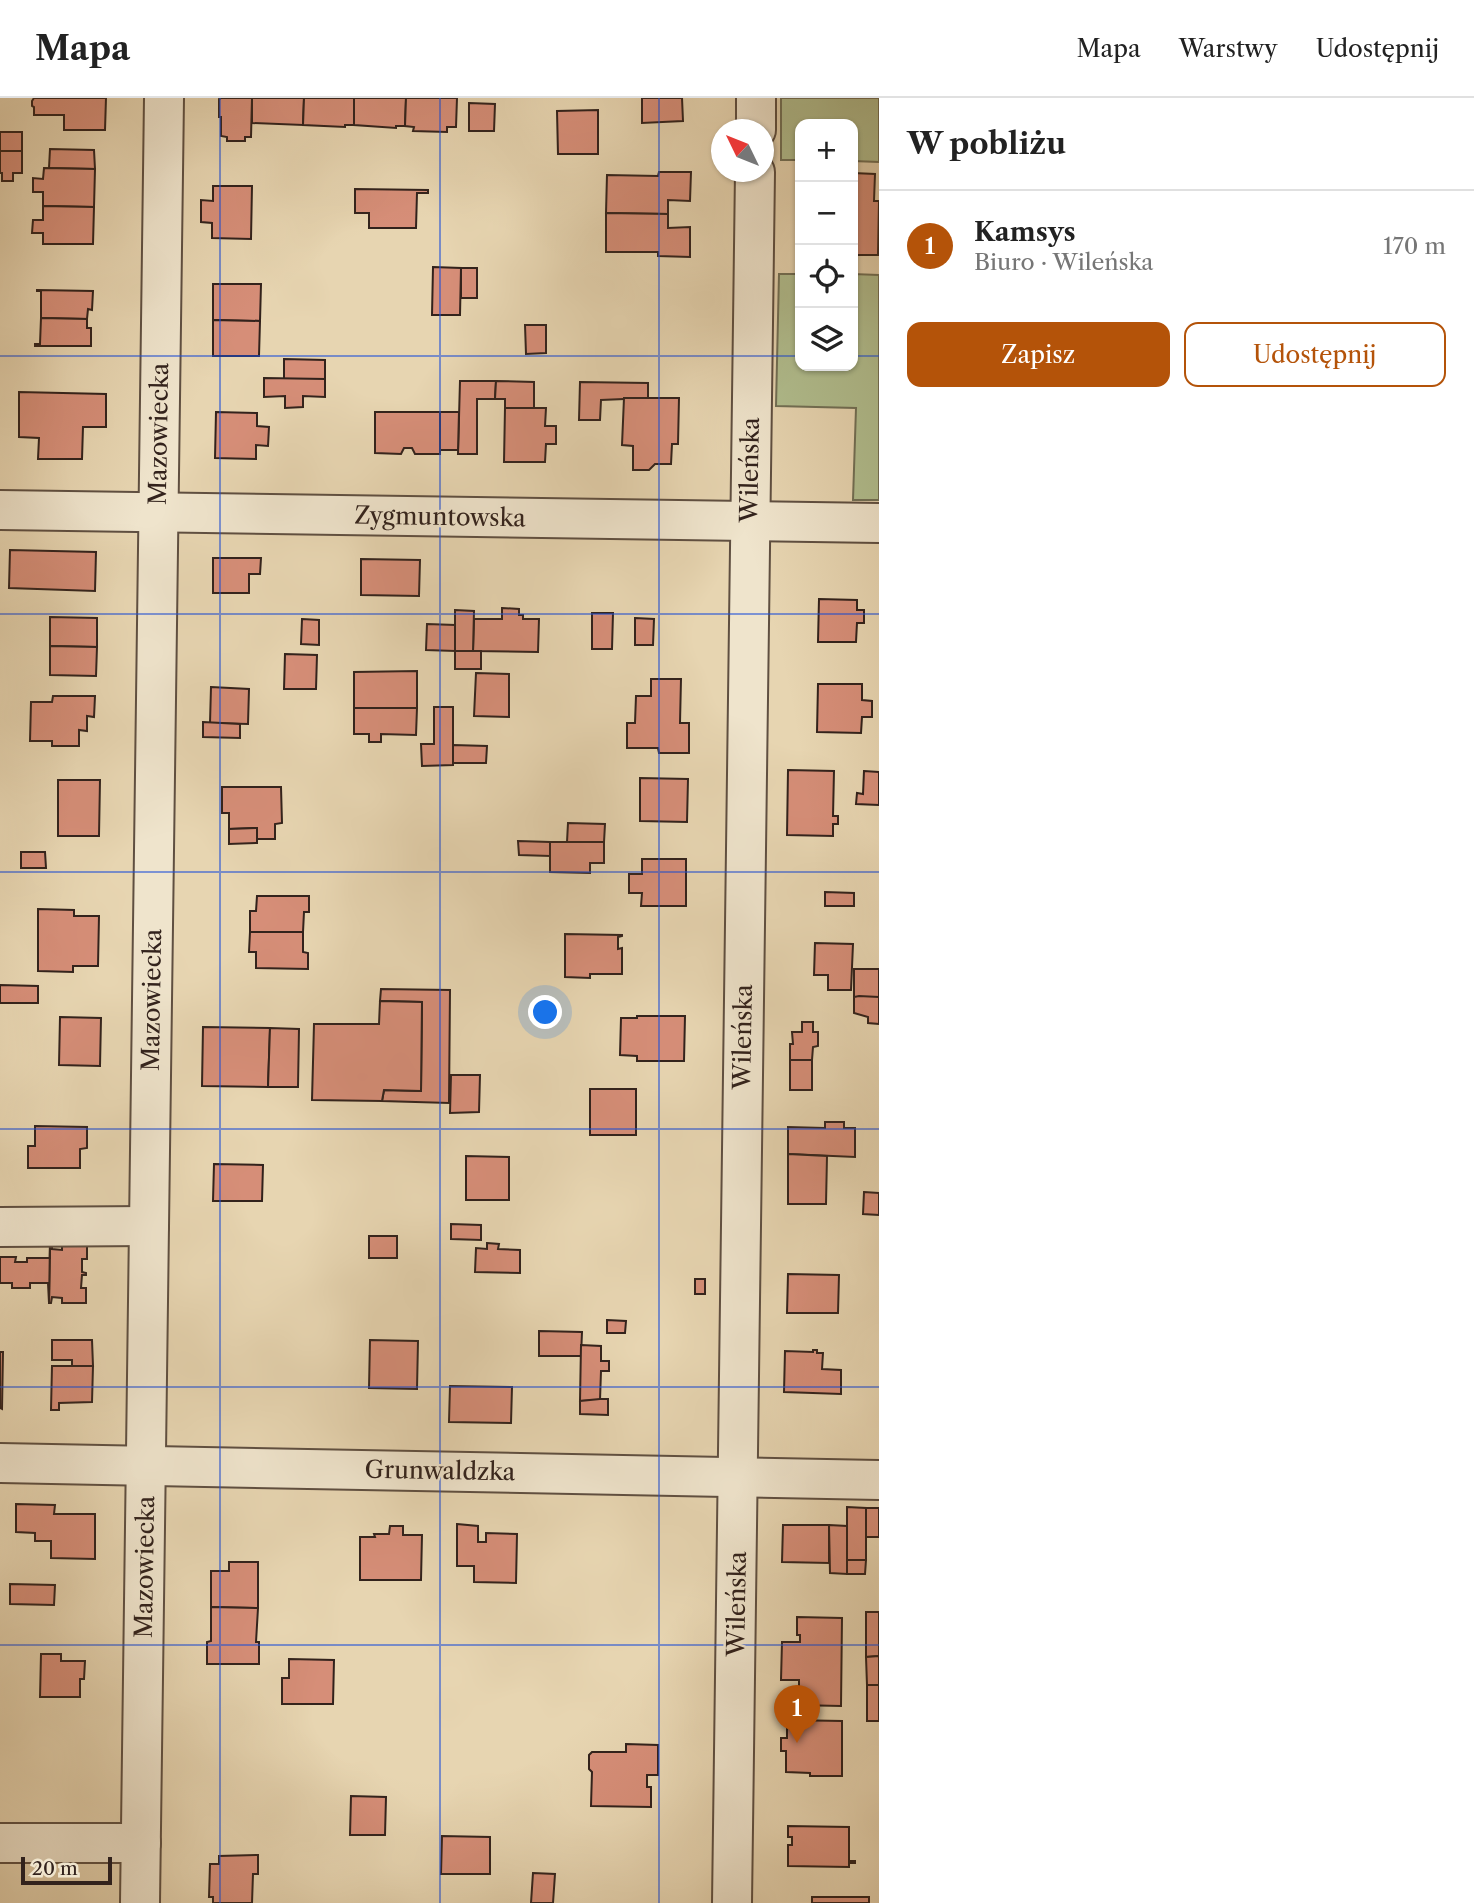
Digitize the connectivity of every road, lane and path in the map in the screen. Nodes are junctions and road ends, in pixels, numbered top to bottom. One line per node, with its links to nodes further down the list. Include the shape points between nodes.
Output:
1 (164, 98): 6 (street, Mazowiecka)
2 (756, 98): 3 (street)
3 (756, 119)
4 (755, 182): 7 (street, Wileńska)
5 (0, 510): 6 (street, Zygmuntowska)
6 (158, 512): 7 (street, Zygmuntowska); 9 (street, Mazowiecka)
7 (749, 521): 8 (street, Zygmuntowska); 13 (street, Wileńska)
8 (879, 523)
9 (149, 1226): 10 (street); 12 (street, Mazowiecka)
10 (0, 1227)
11 (0, 1463): 12 (street, Grunwaldzka)
12 (146, 1464): 13 (street, Grunwaldzka); 16 (street, Mazowiecka)
13 (738, 1478): 14 (street, Grunwaldzka); 18 (street, Wileńska)
14 (879, 1480)
15 (0, 1843): 16 (street)
16 (141, 1843): 17 (street, Mazowiecka)
17 (140, 1903)
18 (732, 1903)

